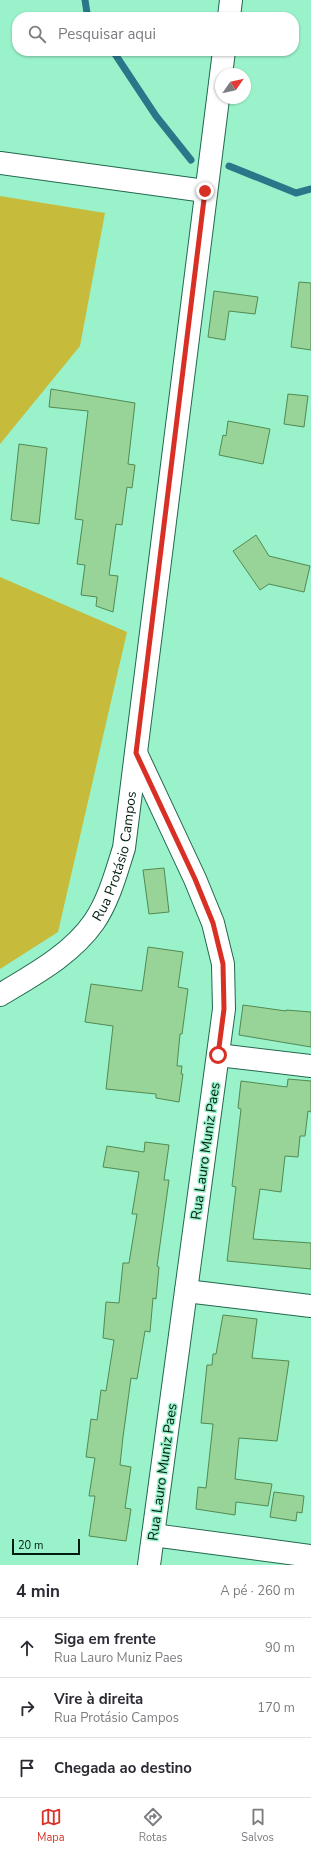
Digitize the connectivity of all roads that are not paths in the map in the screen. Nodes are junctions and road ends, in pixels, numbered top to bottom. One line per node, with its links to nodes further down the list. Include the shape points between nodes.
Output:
1 (231, 0): 2 (street)
2 (229, 12)
3 (223, 56): 5 (street, Rua Protásio Campos)
4 (0, 163): 5 (street)
5 (205, 191): 6 (street, Rua Protásio Campos)
6 (136, 753): 7 (street, Rua Protásio Campos, via 124,848 113,884 94,922 70,949); 8 (street, Rua Lauro Muniz Paes, via 213,923 223,972 224,1009)
7 (0, 995)
8 (218, 1055): 9 (street); 10 (street, Rua Lauro Muniz Paes)
9 (311, 1066)
10 (186, 1291): 11 (street); 12 (street, Rua Lauro Muniz Paes)
11 (311, 1306)
12 (153, 1535): 13 (street); 14 (street, Rua Lauro Muniz Paes)
13 (311, 1556)
14 (149, 1565)

